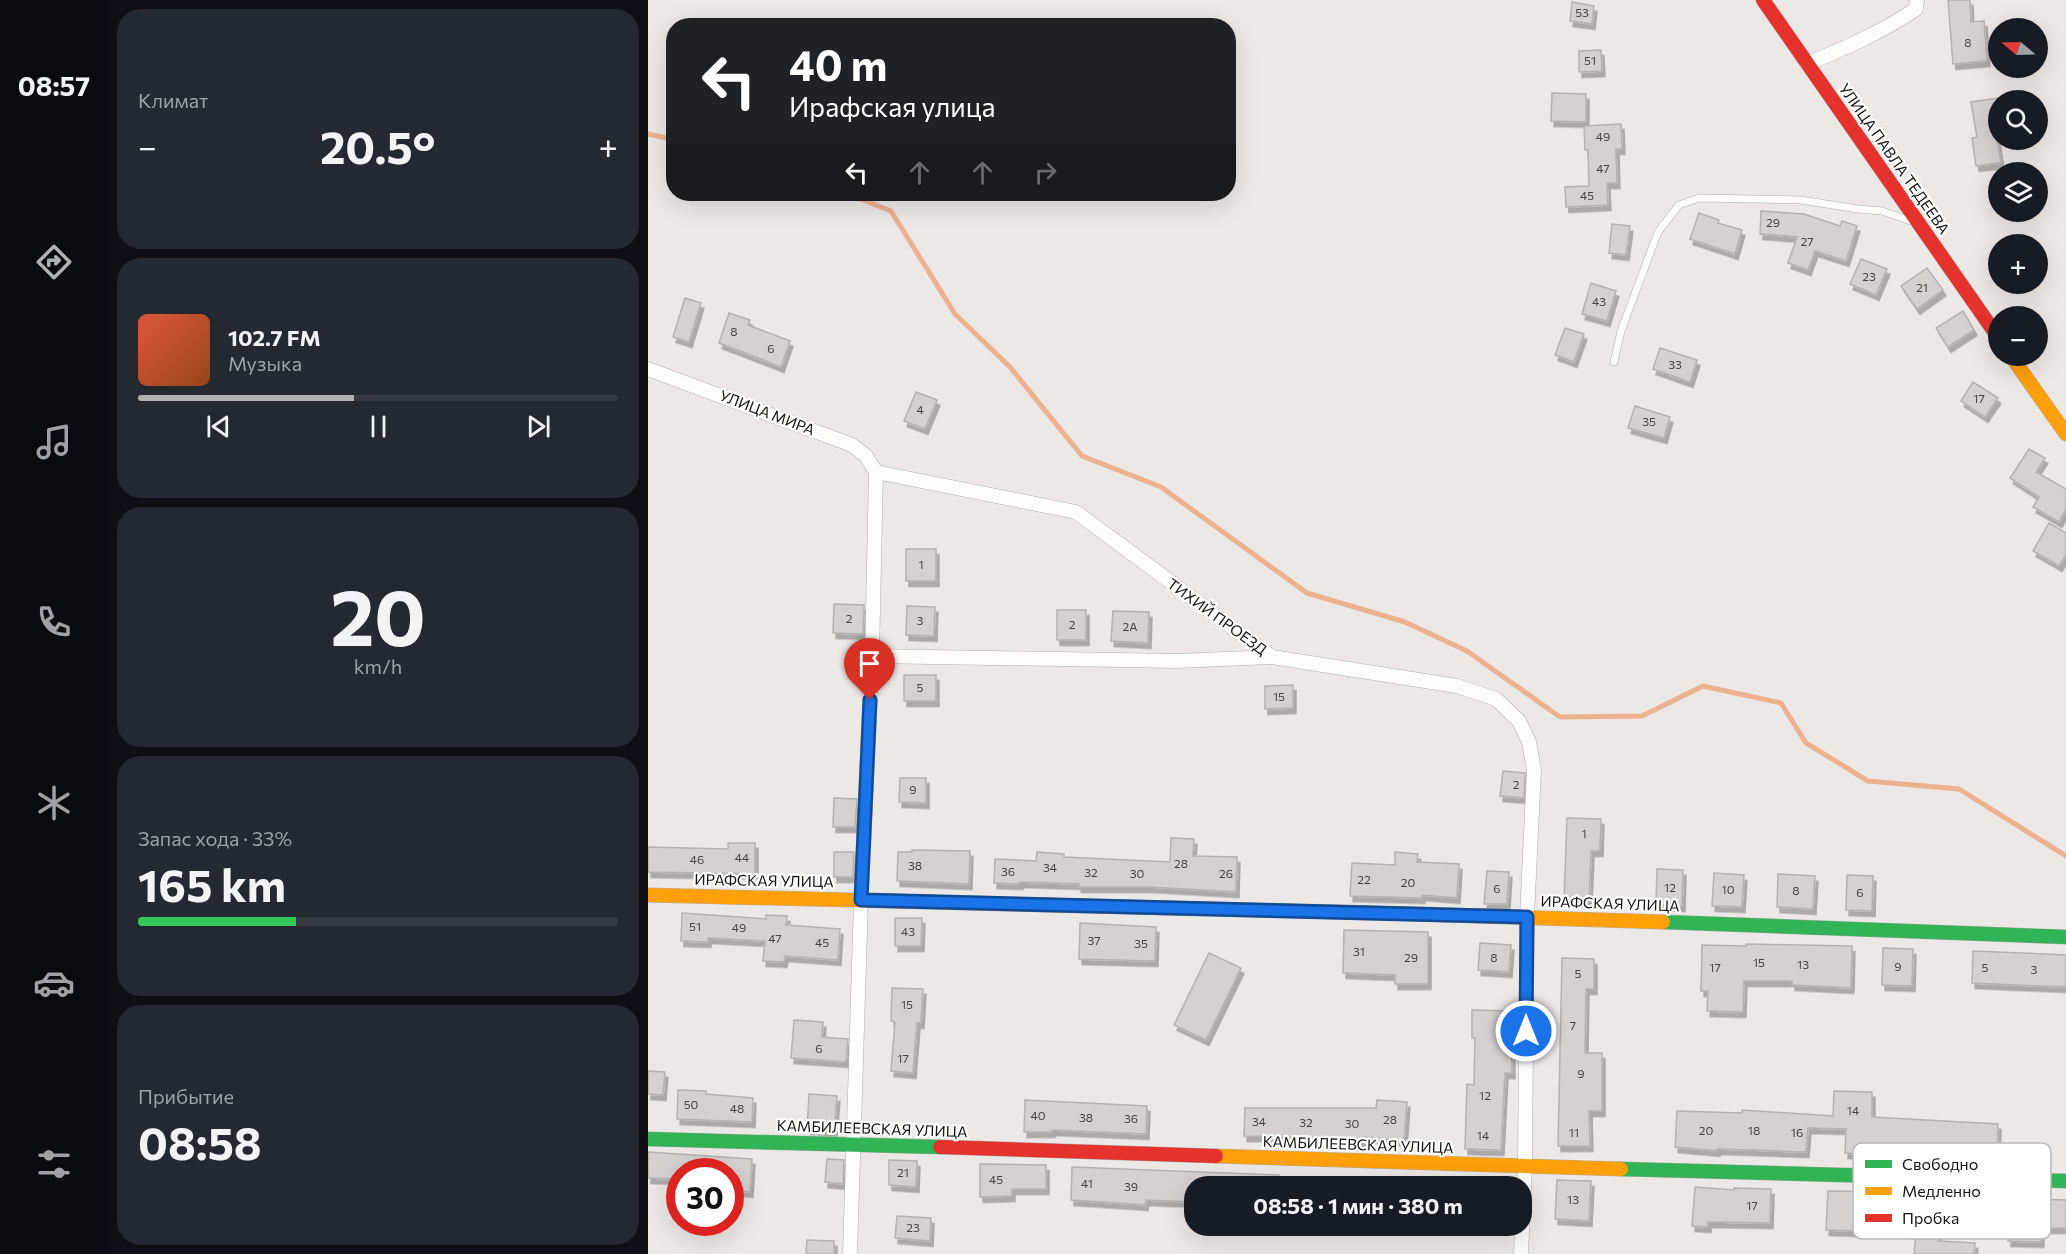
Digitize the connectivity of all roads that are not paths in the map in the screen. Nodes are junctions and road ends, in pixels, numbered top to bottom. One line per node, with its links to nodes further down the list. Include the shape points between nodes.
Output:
1 (1762, 0): 3 (street, УЛИЦА ПАВЛА ТЕДЕЕВА)
2 (1917, 0): 3 (street, via 1916,9 1902,18)
3 (1807, 64): 4 (street, УЛИЦА ПАВЛА ТЕДЕЕВА)
4 (1918, 223): 5 (street, УЛИЦА ПАВЛА ТЕДЕЕВА); 6 (lane, via 1882,211 1801,200 1699,198 1679,205 1658,232 1621,331)
5 (1988, 323)
6 (1614, 363)
7 (2018, 366): 9 (street)
8 (648, 369): 10 (street, УЛИЦА МИРА, via 852,444)
9 (2066, 434)
10 (876, 472): 11 (street); 12 (street, ТИХИЙ ПРОЕЗД, via 1076,512)
11 (872, 656): 12 (street, via 1178,661); 14 (street)
12 (1272, 657): 15 (street, ТИХИЙ ПРОЕЗД, via 1457,686 1496,699 1520,721 1534,770)
13 (648, 895): 14 (street, ИРАФСКАЯ УЛИЦА)
14 (861, 900): 15 (street, ИРАФСКАЯ УЛИЦА); 18 (street)
15 (1527, 917): 16 (street, ИРАФСКАЯ УЛИЦА); 19 (street, ТИХИЙ ПРОЕЗД)
16 (2066, 937)
17 (648, 1139): 18 (street, КАМБИЛЕЕВСКАЯ УЛИЦА)
18 (853, 1144): 19 (street, КАМБИЛЕЕВСКАЯ УЛИЦА); 23 (street)
19 (1525, 1167): 20 (street, КАМБИЛЕЕВСКАЯ УЛИЦА); 24 (street, ТИХИЙ ПРОЕЗД)
20 (1853, 1175)
21 (2051, 1181): 22 (street, КАМБИЛЕЕВСКАЯ УЛИЦА)
22 (2066, 1181)
23 (850, 1254)
24 (1521, 1254)

